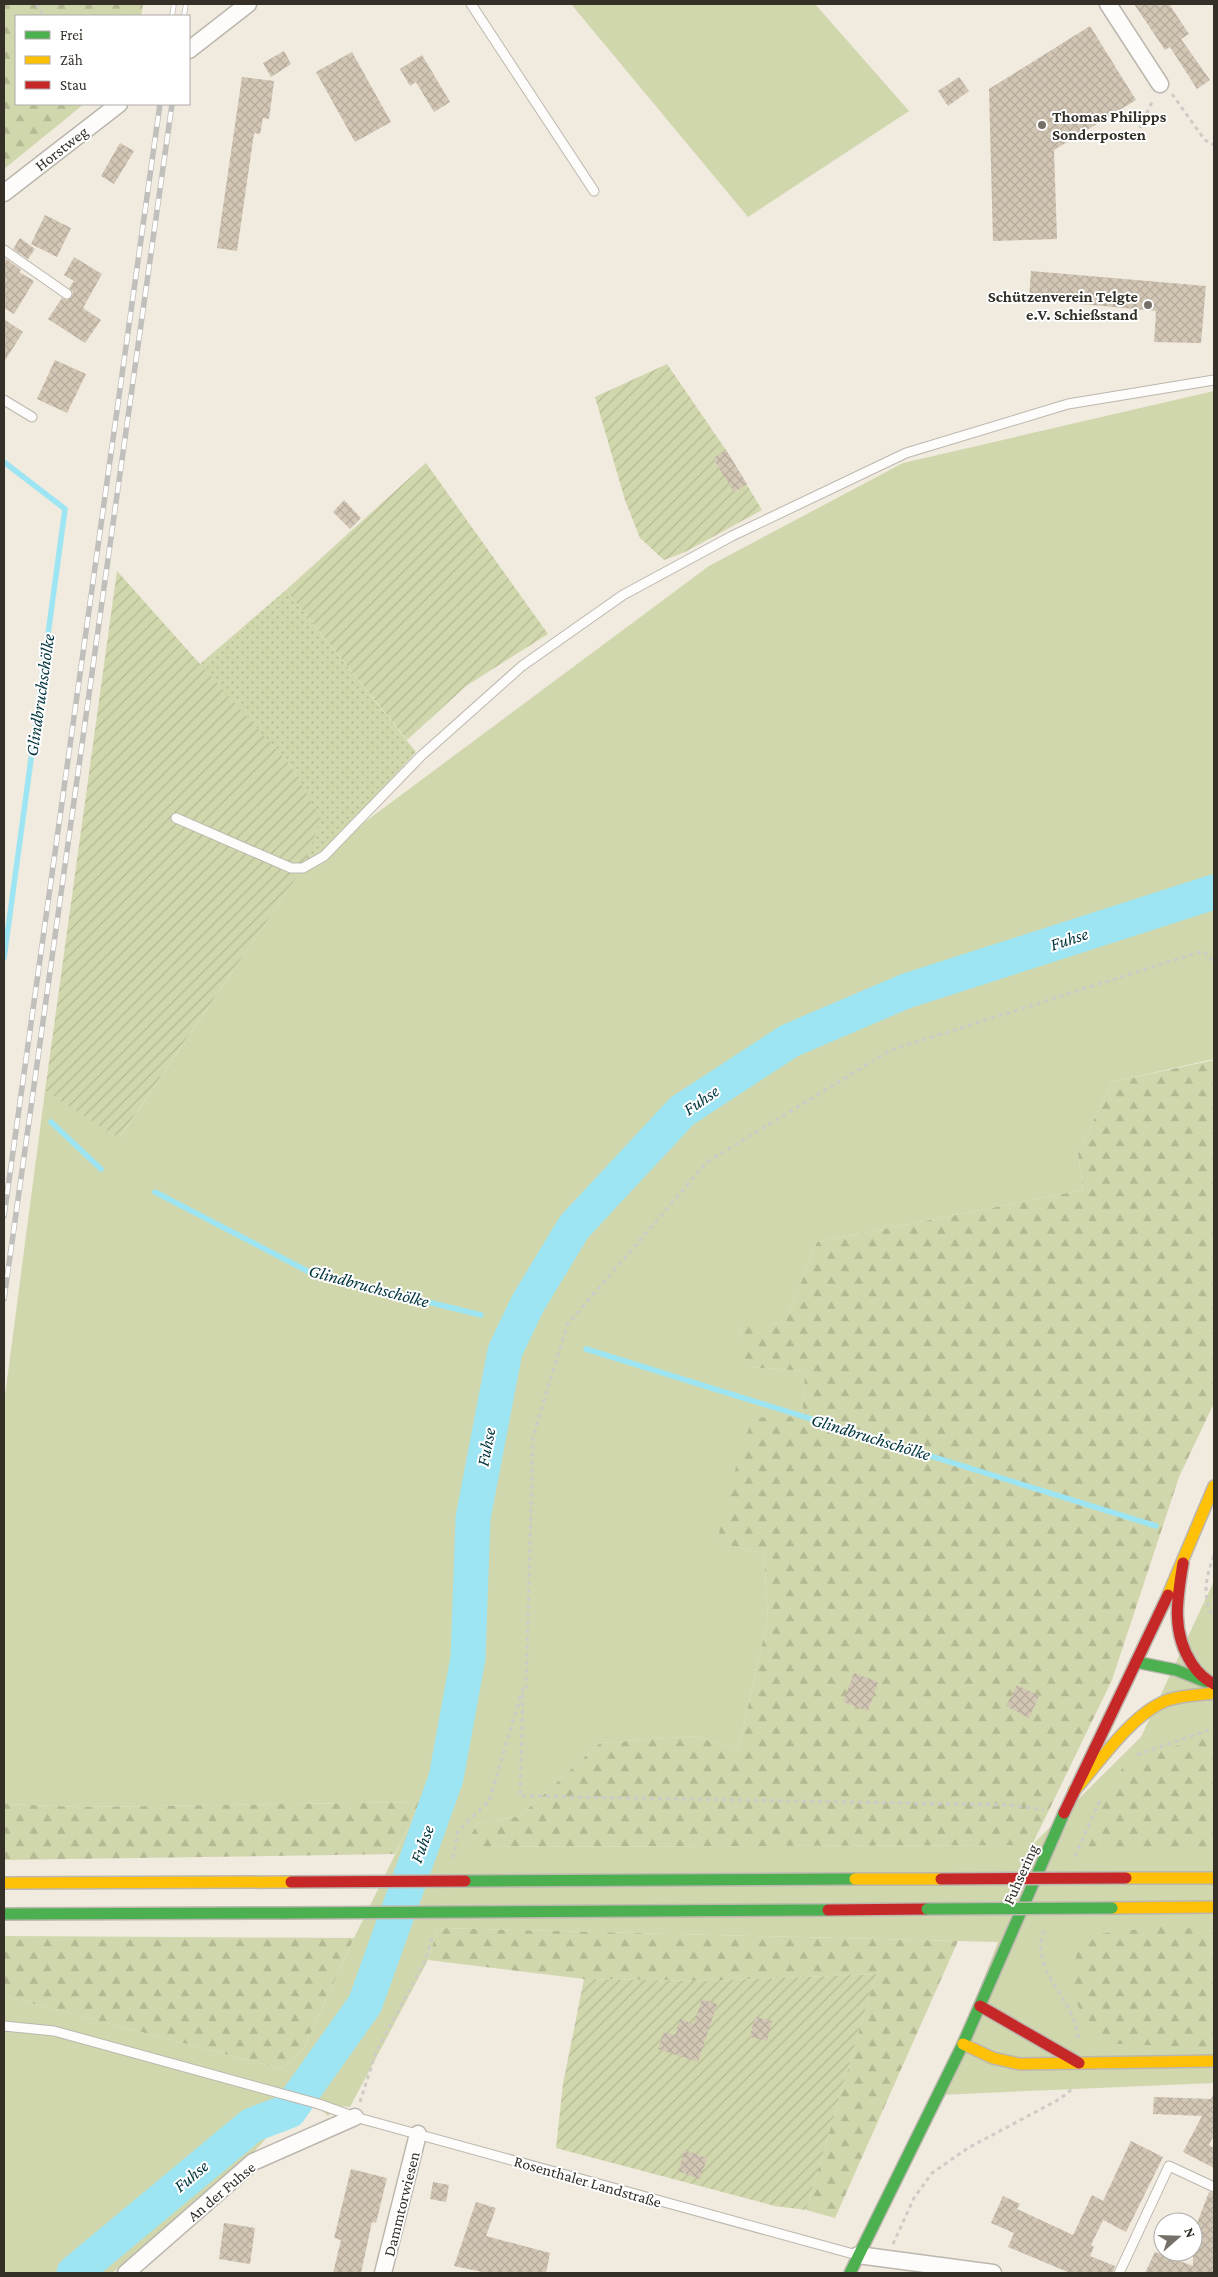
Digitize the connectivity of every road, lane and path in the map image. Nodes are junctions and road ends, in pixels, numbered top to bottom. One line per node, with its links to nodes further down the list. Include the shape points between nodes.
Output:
1 (36, 4): 5 (path)
2 (248, 4): 6 (street)
3 (471, 4): 11 (lane)
4 (1108, 4): 7 (street)
5 (43, 15)
6 (190, 49)
7 (1160, 84): 9 (path); 10 (path, via 1175,97 1205,140)
8 (117, 105): 12 (street, Horstweg)
9 (1140, 128)
10 (1214, 144)
11 (594, 190)
12 (4, 193)
13 (4, 250): 14 (lane)
14 (67, 294)
15 (1214, 380): 18 (lane, via 1068,404 906,453 732,536 623,595 522,666 421,756 324,856 303,868 291,868)
16 (4, 400): 17 (lane)
17 (32, 417)
18 (176, 818)
19 (1214, 962): 34 (path, via 1202,950 891,1050 707,1162 567,1325 533,1437 520,1796 1010,1805)
20 (1214, 1486): 22 (main road, Fuhsering)
21 (1214, 1556): 23 (path, via 1205,1585)
22 (1183, 1563): 24 (main road, Fuhsering); 26 (main road, via 1175,1618 1177,1632 1188,1660)
23 (1214, 1619)
24 (1136, 1662): 25 (main road); 26 (main road, via 1176,1670); 32 (main road, Fuhsering)
25 (1144, 1675)
26 (1211, 1683)
27 (1159, 1689): 29 (main road)
28 (1214, 1693): 29 (main road)
29 (1180, 1697): 32 (main road, via 1161,1703 1142,1715)
30 (1214, 1728): 31 (path)
31 (1134, 1756)
32 (1074, 1791): 34 (main road, Fuhsering)
33 (1103, 1795): 35 (path)
34 (1065, 1813): 41 (main road, Fuhsering)
35 (1074, 1857)
36 (1214, 1878): 37 (main road, bridge)
37 (4, 1883)
38 (1214, 1907): 39 (main road, bridge)
39 (4, 1914)
40 (1046, 1926): 45 (path, via 1042,1935 1043,1963 1075,2019)
41 (980, 2006): 43 (main road, Fuhsering); 45 (main road)
42 (4, 2026): 46 (lane, Rosenthaler Landstraße, via 54,2031)
43 (963, 2044): 45 (main road, via 992,2058 1020,2064); 49 (main road, Fuhsering)
44 (1214, 2062): 45 (main road)
45 (1079, 2063): 50 (path, via 1074,2086 1068,2093 968,2148 932,2173 914,2198)
46 (355, 2117): 47 (lane, Rosenthaler Landstraße); 51 (street, An der Fuhse, via 253,2162)
47 (418, 2134): 49 (lane, Rosenthaler Landstraße); 52 (street, Dammtorwiesen)
48 (1214, 2187): 55 (lane, via 1170,2166)
49 (858, 2255): 50 (street); 53 (main road, Fuhsering)
50 (885, 2259): 54 (street)
51 (130, 2272)
52 (383, 2273)
53 (850, 2273)
54 (993, 2273)
55 (1119, 2273)

